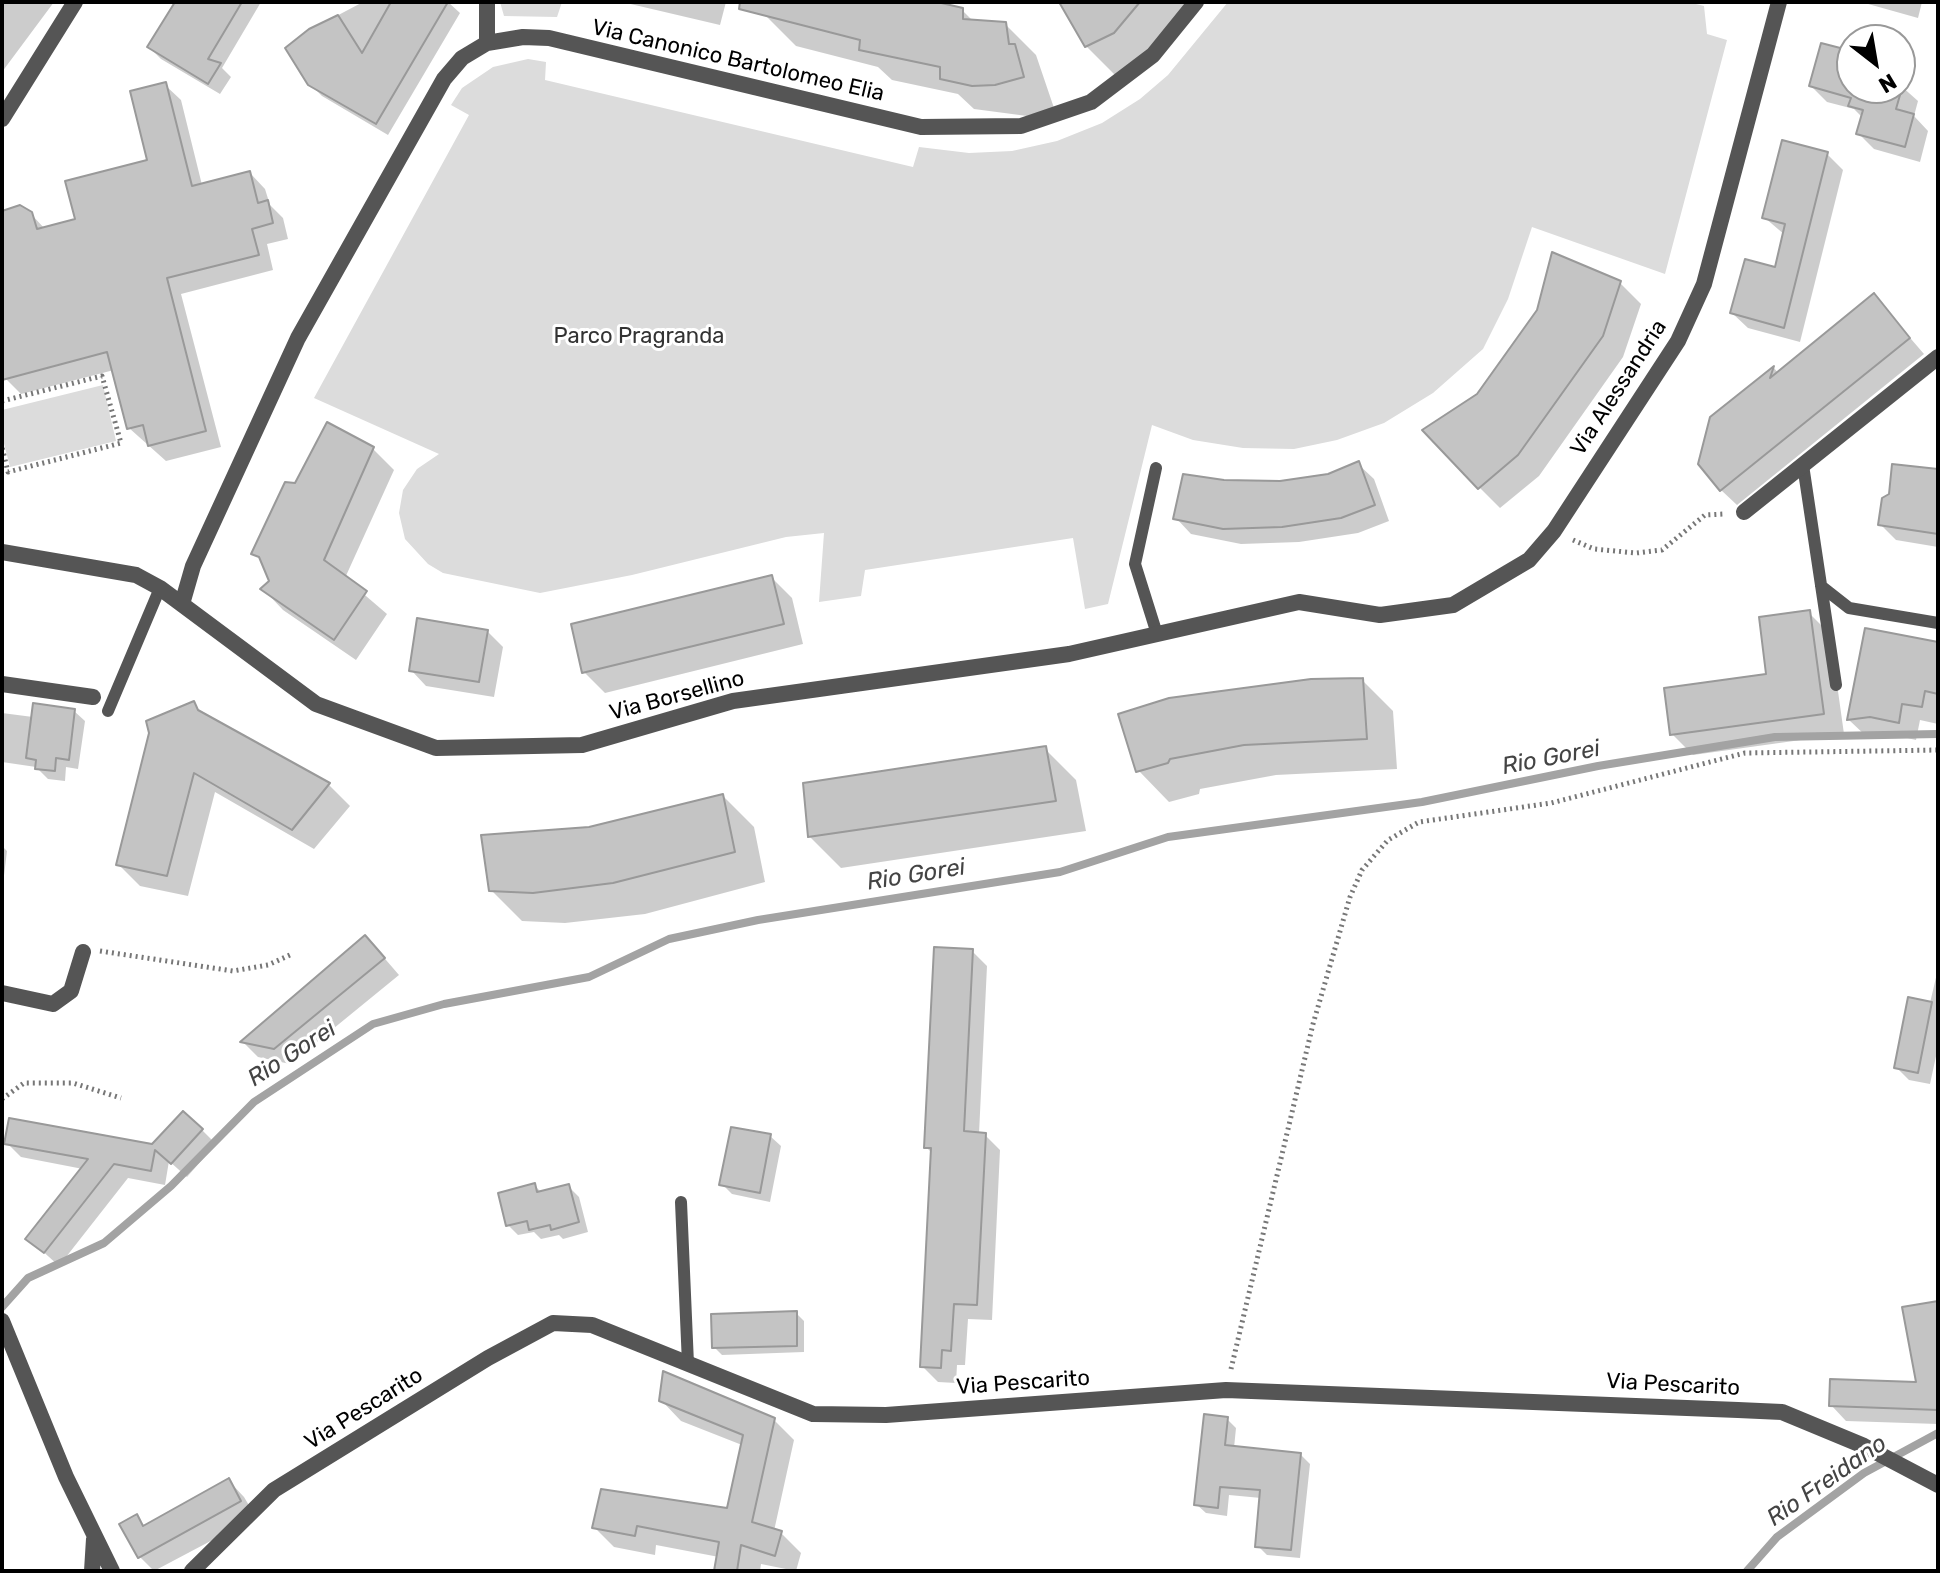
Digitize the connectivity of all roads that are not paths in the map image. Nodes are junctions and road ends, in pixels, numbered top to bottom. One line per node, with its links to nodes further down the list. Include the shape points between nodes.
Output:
1 (75, 2): 6 (street)
2 (487, 2): 5 (street)
3 (1196, 2): 5 (street, Via Canonico Bartolomeo Elia, via 1153,55 1091,102 1021,126 921,127 549,38)
4 (1779, 2): 15 (street, Via Alessandria, via 1704,284 1678,341 1554,531 1529,560)
5 (487, 43): 14 (street, Via Canonico Bartolomeo Elia, via 462,58 444,79 298,338 193,566)
6 (2, 119)
7 (1938, 357): 8 (street)
8 (1803, 465): 10 (street); 12 (lane)
9 (1156, 468): 17 (lane, via 1135,564)
10 (1744, 512)
11 (2, 552): 13 (street, Via Borsellino, via 136,575)
12 (1821, 586): 16 (lane, via 1849,608); 19 (lane)
13 (160, 588): 14 (street, Via Borsellino); 21 (lane)
14 (182, 604): 17 (street, Via Borsellino, via 316,704 436,748 582,745 733,701 1069,654)
15 (1453, 605): 17 (street, Via Borsellino, via 1380,615 1299,602)
16 (1938, 623)
17 (1157, 634)
18 (2, 684): 20 (street)
19 (1836, 685)
20 (93, 697)
21 (108, 711)
22 (83, 952): 23 (street, via 71,991 53,1004)
23 (2, 993)
24 (681, 1202): 26 (lane)
25 (4, 1324): 28 (street)
26 (688, 1364): 27 (street, Via Pescarito, via 813,1414 886,1415 1226,1390 1782,1412); 29 (street, Via Pescarito, via 592,1325 553,1323 274,1490)
27 (1938, 1485)
28 (95, 1537): 30 (street); 31 (street)
29 (197, 1566)
30 (92, 1571)
31 (112, 1571)

